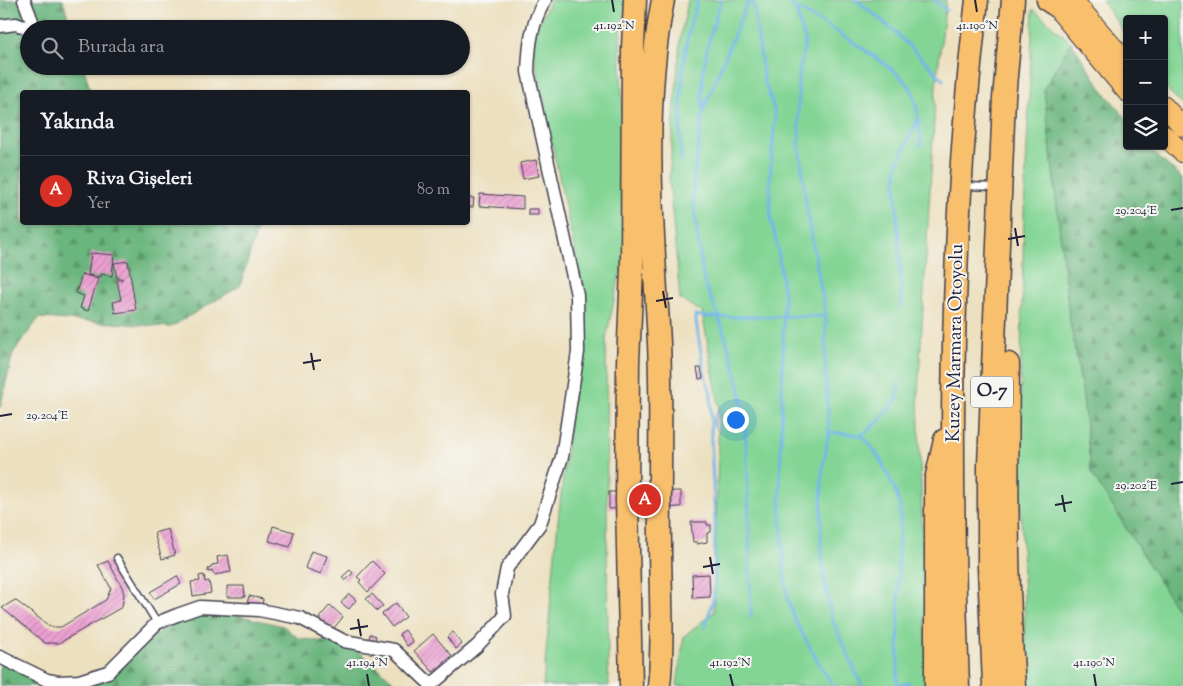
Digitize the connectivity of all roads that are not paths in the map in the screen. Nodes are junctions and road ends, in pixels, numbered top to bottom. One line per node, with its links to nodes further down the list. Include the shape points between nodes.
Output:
1 (24, 0): 10 (street)
2 (545, 0): 26 (street, via 537,13 529,44 528,72 576,296 578,352 562,457 540,524 507,568 502,594 505,616 477,646 431,685 394,650 344,641 300,618 259,610 200,607)
3 (636, 0): 21 (highway)
4 (646, 0): 21 (highway, via 635,75)
5 (663, 0): 13 (highway)
6 (669, 0): 13 (highway)
7 (977, 0): 22 (highway, Kuzey Marmara Otoyolu / O-7)
8 (1013, 0): 16 (highway, Kuzey Marmara Otoyolu / O-7)
9 (1056, 1): 14 (main road); 15 (main road)
10 (32, 20)
11 (0, 26): 12 (street)
12 (20, 26)
13 (656, 39): 29 (highway, via 650,130 660,385 662,638)
14 (1124, 60)
15 (1123, 87)
16 (1004, 98): 23 (highway, Kuzey Marmara Otoyolu / O-7); 33 (highway, via 1010,231 1006,468)
17 (1168, 110): 18 (main road)
18 (1183, 127)
19 (1168, 139): 20 (main road)
20 (1183, 153)
21 (632, 167): 28 (highway, via 627,482)
22 (961, 186): 23 (lane); 24 (highway, Kuzey Marmara Otoyolu / O-7)
23 (1000, 187): 32 (highway, Kuzey Marmara Otoyolu / O-7, via 989,465)
24 (954, 400): 30 (highway, via 936,480); 31 (highway, Kuzey Marmara Otoyolu / O-7)
25 (117, 558): 26 (lane)
26 (157, 623): 27 (street, via 108,672 79,681 47,680)
27 (0, 657)
28 (630, 686)
29 (659, 686)
30 (936, 686)
31 (958, 686)
32 (994, 686)
33 (1014, 686)

